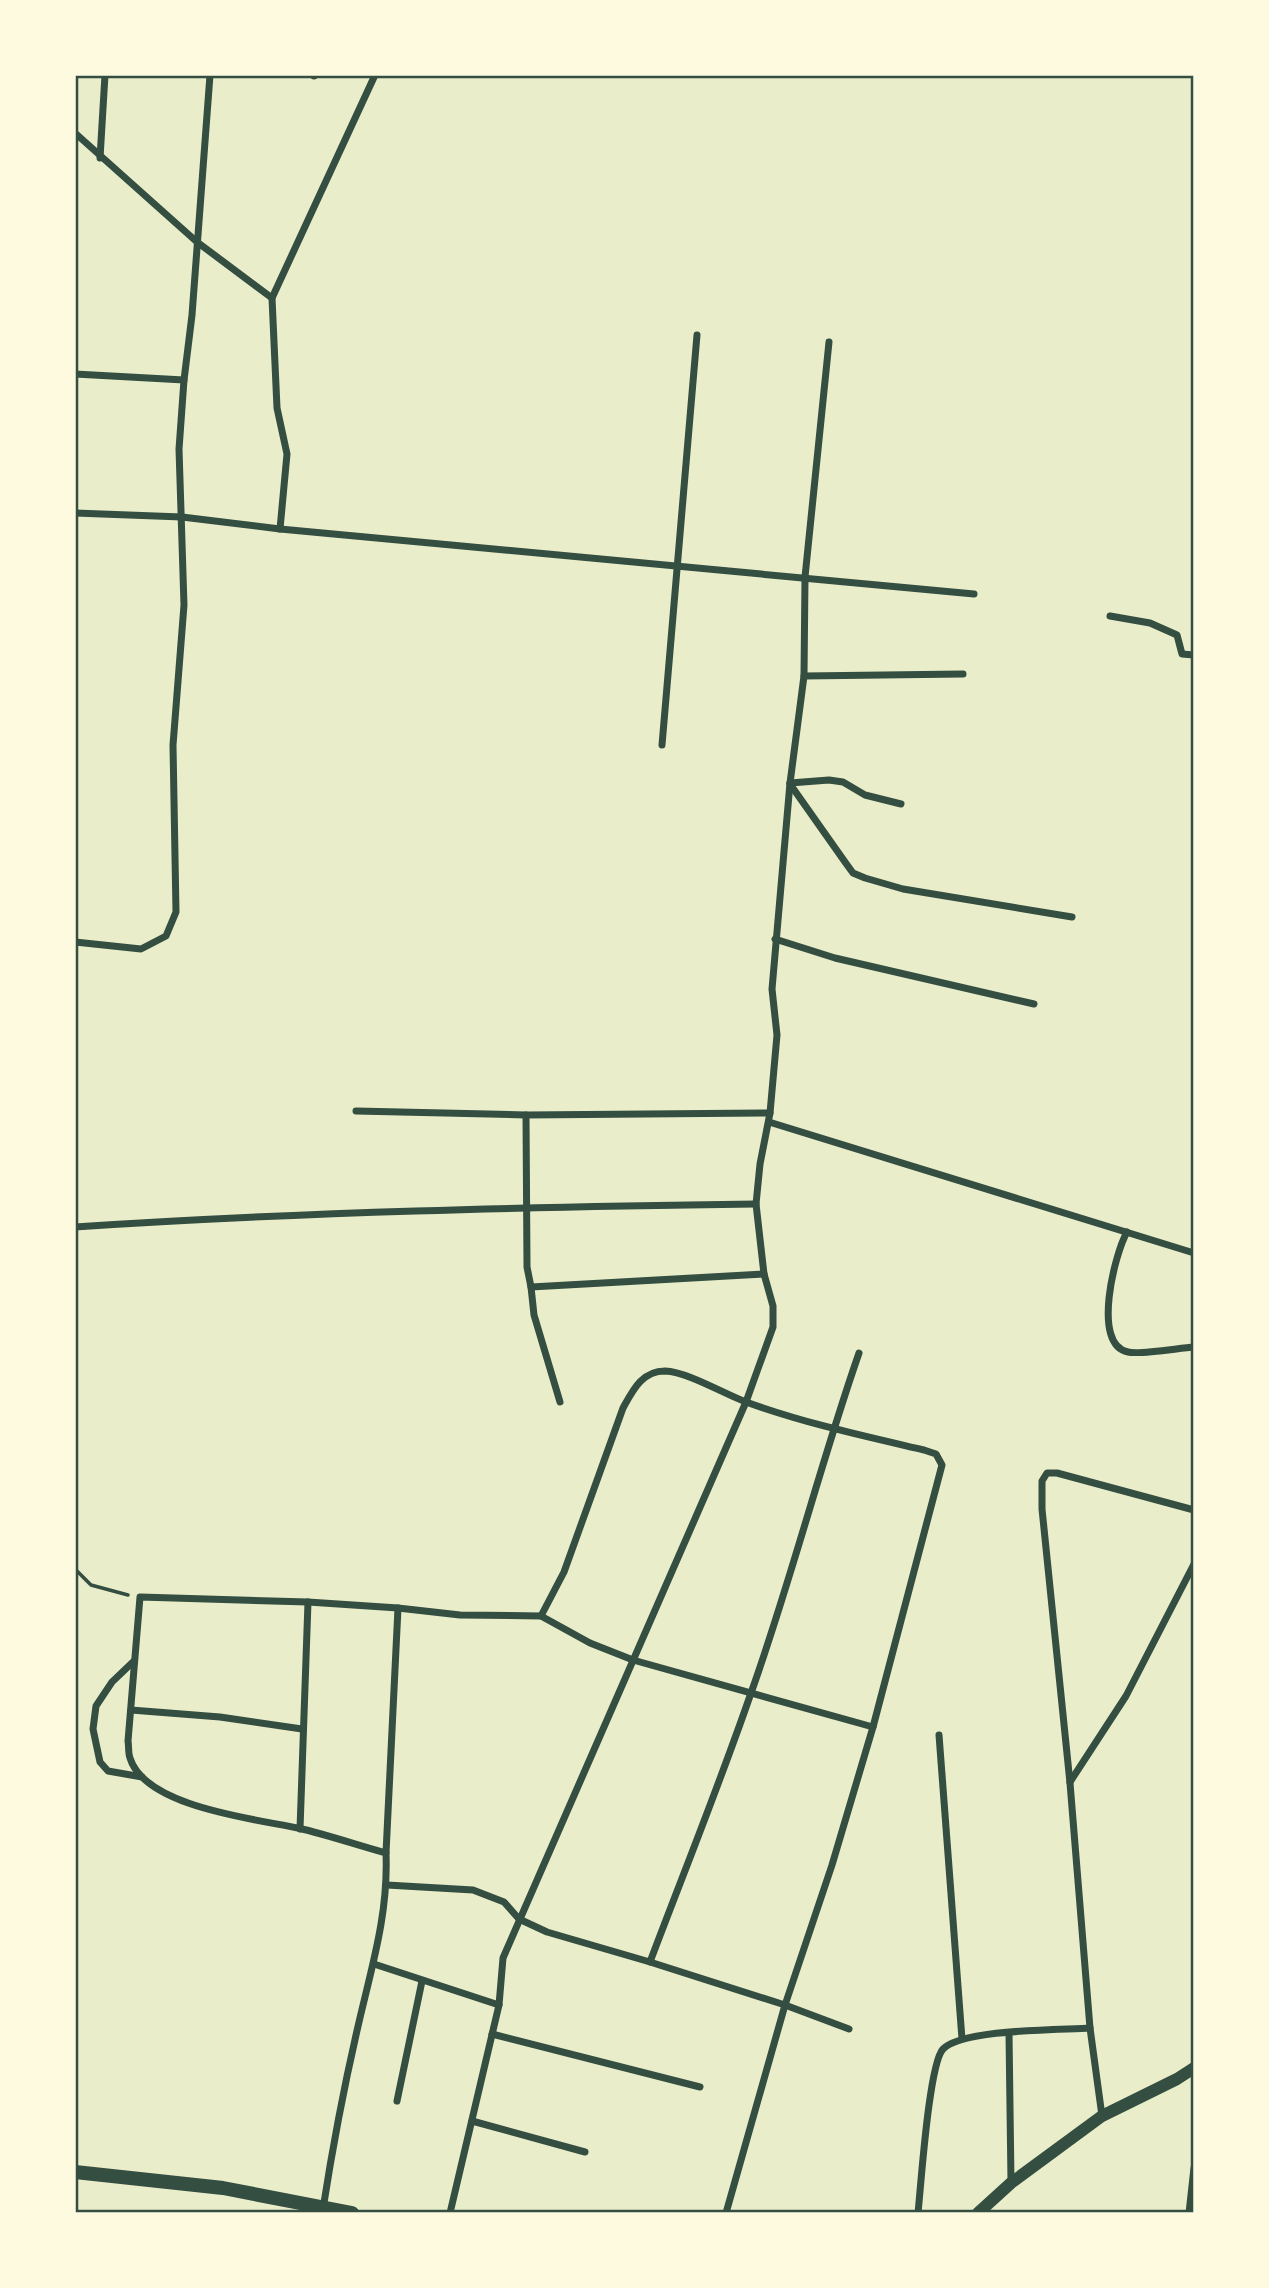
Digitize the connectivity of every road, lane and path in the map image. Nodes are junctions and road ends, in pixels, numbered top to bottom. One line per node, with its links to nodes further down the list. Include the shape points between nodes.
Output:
1 (105, 75): 5 (street)
2 (210, 75): 6 (street)
3 (375, 75): 7 (street)
4 (75, 133): 5 (street)
5 (100, 158): 6 (street)
6 (197, 242): 7 (street); 11 (street)
7 (272, 298): 14 (street, via 277,408 288,454)
8 (697, 335): 15 (street)
9 (829, 342): 16 (street)
10 (75, 374): 11 (street)
11 (184, 380): 13 (street, via 178,449)
12 (75, 513): 13 (street)
13 (182, 517): 14 (street); 27 (street, via 184,605 173,745 176,912 166,936 141,949)
14 (280, 529): 15 (street)
15 (678, 566): 16 (street); 22 (street)
16 (805, 577): 17 (street); 21 (street)
17 (974, 594)
18 (1110, 616): 19 (street, via 1150,623 1177,635 1182,654)
19 (1194, 655)
20 (963, 674): 21 (street)
21 (804, 676): 23 (street)
22 (662, 745)
23 (790, 783): 24 (street, via 843,782 865,795); 25 (street, via 853,873 904,889); 26 (street)
24 (901, 804)
25 (1072, 917)
26 (775, 939): 28 (street, via 835,958); 30 (street, via 772,989 777,1035)
27 (75, 942)
28 (1034, 1004)
29 (356, 1111): 31 (street)
30 (770, 1113): 31 (street); 32 (street)
31 (526, 1115): 34 (street)
32 (769, 1122): 33 (street); 36 (street)
33 (756, 1204): 34 (street); 38 (street)
34 (527, 1207): 35 (street); 39 (street)
35 (75, 1227)
36 (1127, 1232): 37 (street); 40 (street, via 1110,1285 1108,1328 1115,1345 1127,1353)
37 (1194, 1253)
38 (764, 1274): 39 (street); 43 (street, via 773,1306 773,1327)
39 (531, 1287): 42 (street, via 534,1315)
40 (1194, 1347)
41 (859, 1353): 44 (street)
42 (560, 1402)
43 (746, 1402): 44 (street); 51 (street, via 666,1371 650,1373 637,1383 623,1408 564,1572); 52 (street)
44 (833, 1429): 54 (street); 56 (street, via 924,1450 936,1454 942,1465)
45 (1194, 1510): 60 (street, via 1056,1473 1042,1480)
46 (1194, 1564): 60 (street, via 1126,1696)
47 (75, 1569): 48 (path, via 91,1585)
48 (140, 1597): 49 (street); 53 (street)
49 (308, 1602): 50 (street); 57 (street)
50 (398, 1608): 51 (street, via 460,1615); 62 (street)
51 (541, 1616): 52 (street)
52 (633, 1660): 54 (street); 64 (street)
53 (134, 1661): 55 (street); 59 (street, via 96,1706 93,1729 100,1762 108,1771)
54 (751, 1693): 56 (street); 65 (street)
55 (131, 1710): 57 (street); 59 (street, via 130,1759)
56 (873, 1727): 69 (street)
57 (302, 1729): 61 (street)
58 (939, 1735): 74 (street)
59 (142, 1777): 61 (street, via 175,1798 209,1810)
60 (1070, 1783): 70 (street)
61 (300, 1829): 62 (street)
62 (386, 1853): 63 (street)
63 (387, 1885): 64 (street, via 473,1890 504,1902); 66 (street)
64 (519, 1919): 65 (street, via 547,1932); 68 (street, via 503,1958)
65 (650, 1962): 69 (street)
66 (374, 1964): 67 (street); 85 (street)
67 (422, 1981): 68 (street); 78 (street)
68 (499, 2004): 73 (street)
69 (785, 2005): 71 (street); 88 (street)
70 (1090, 2028): 72 (street); 79 (street)
71 (849, 2029)
72 (1009, 2033): 74 (street); 84 (street)
73 (492, 2034): 77 (street); 80 (street)
74 (962, 2039): 89 (street, via 943,2049 936,2059)
75 (1193, 2068): 76 (street); 79 (street)
76 (1194, 2073)
77 (701, 2087)
78 (397, 2101)
79 (1102, 2116): 84 (street)
80 (472, 2121): 81 (street); 87 (street)
81 (585, 2152)
82 (1194, 2168): 91 (street)
83 (75, 2172): 85 (main road, via 223,2188)
84 (1011, 2183): 90 (street)
85 (324, 2210): 86 (main road)
86 (352, 2213)
87 (450, 2213)
88 (726, 2213)
89 (918, 2213)
90 (978, 2213)
91 (1189, 2213)

